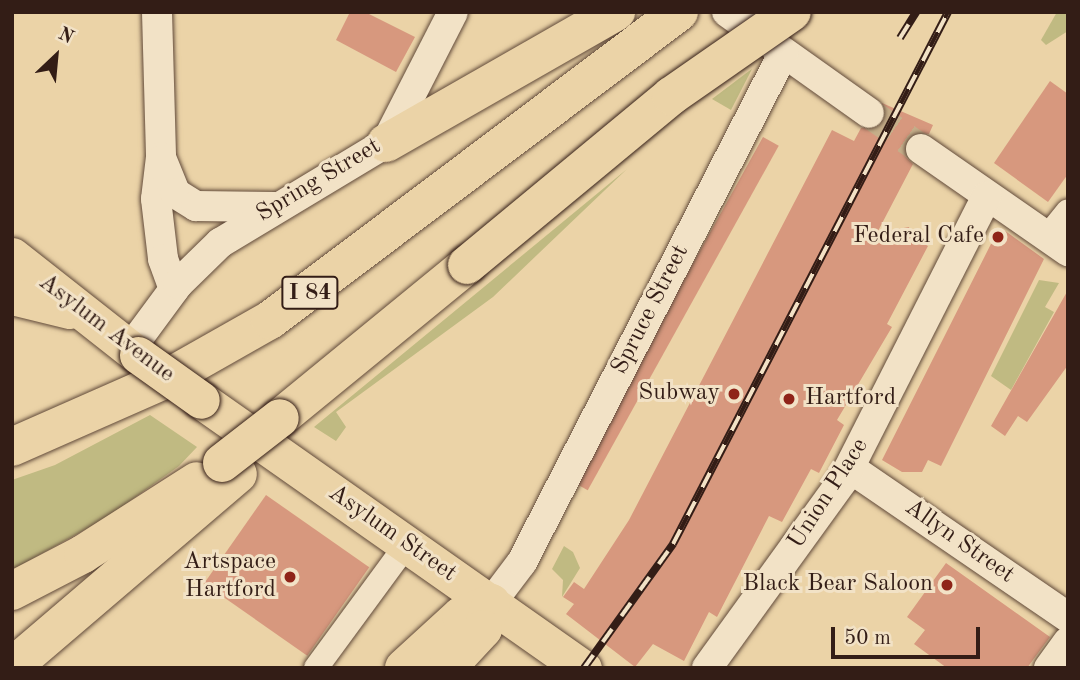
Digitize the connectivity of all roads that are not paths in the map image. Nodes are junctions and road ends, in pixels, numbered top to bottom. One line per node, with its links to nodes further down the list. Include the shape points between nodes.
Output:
1 (157, 12): 12 (street)
2 (453, 12): 10 (street, Spring Street)
3 (616, 12): 10 (highway)
4 (680, 12): 23 (highway, I 84, via 256,330 164,380)
5 (727, 12): 8 (street)
6 (792, 12): 24 (highway, bridge, via 634,125 280,418)
7 (804, 12): 8 (street, Spruce Street)
8 (783, 54): 9 (street); 28 (street, Spruce Street, via 522,562)
9 (869, 113)
10 (386, 143): 14 (street, Spring Street)
11 (921, 149): 13 (street)
12 (161, 157): 14 (street, via 175,193 195,206); 18 (street, via 156,186 160,236)
13 (987, 196): 16 (street); 25 (street, Union Place)
14 (275, 207): 18 (street, Spring Street, via 209,252)
15 (1068, 211): 16 (street)
16 (1057, 244)
17 (12, 256): 20 (main road, Asylum Avenue)
18 (174, 289): 21 (street, Spring Street)
19 (12, 296): 20 (main road)
20 (76, 312): 21 (main road, Asylum Avenue)
21 (134, 352): 22 (main road, Asylum Avenue, bridge)
22 (201, 400): 26 (main road, Asylum Street)
23 (12, 447)
24 (230, 468): 27 (highway); 31 (highway)
25 (850, 468): 29 (street, Allyn Street); 36 (street, Union Place)
26 (407, 544): 28 (main road, Asylum Street); 32 (street)
27 (12, 591)
28 (491, 603): 33 (highway, via 461,616); 34 (highway, via 480,632); 35 (main road, Asylum Street)
29 (1068, 617)
30 (1068, 642): 37 (street)
31 (12, 667)
32 (316, 668)
33 (404, 668)
34 (447, 668)
35 (583, 668)
36 (707, 668)
37 (1049, 668)

